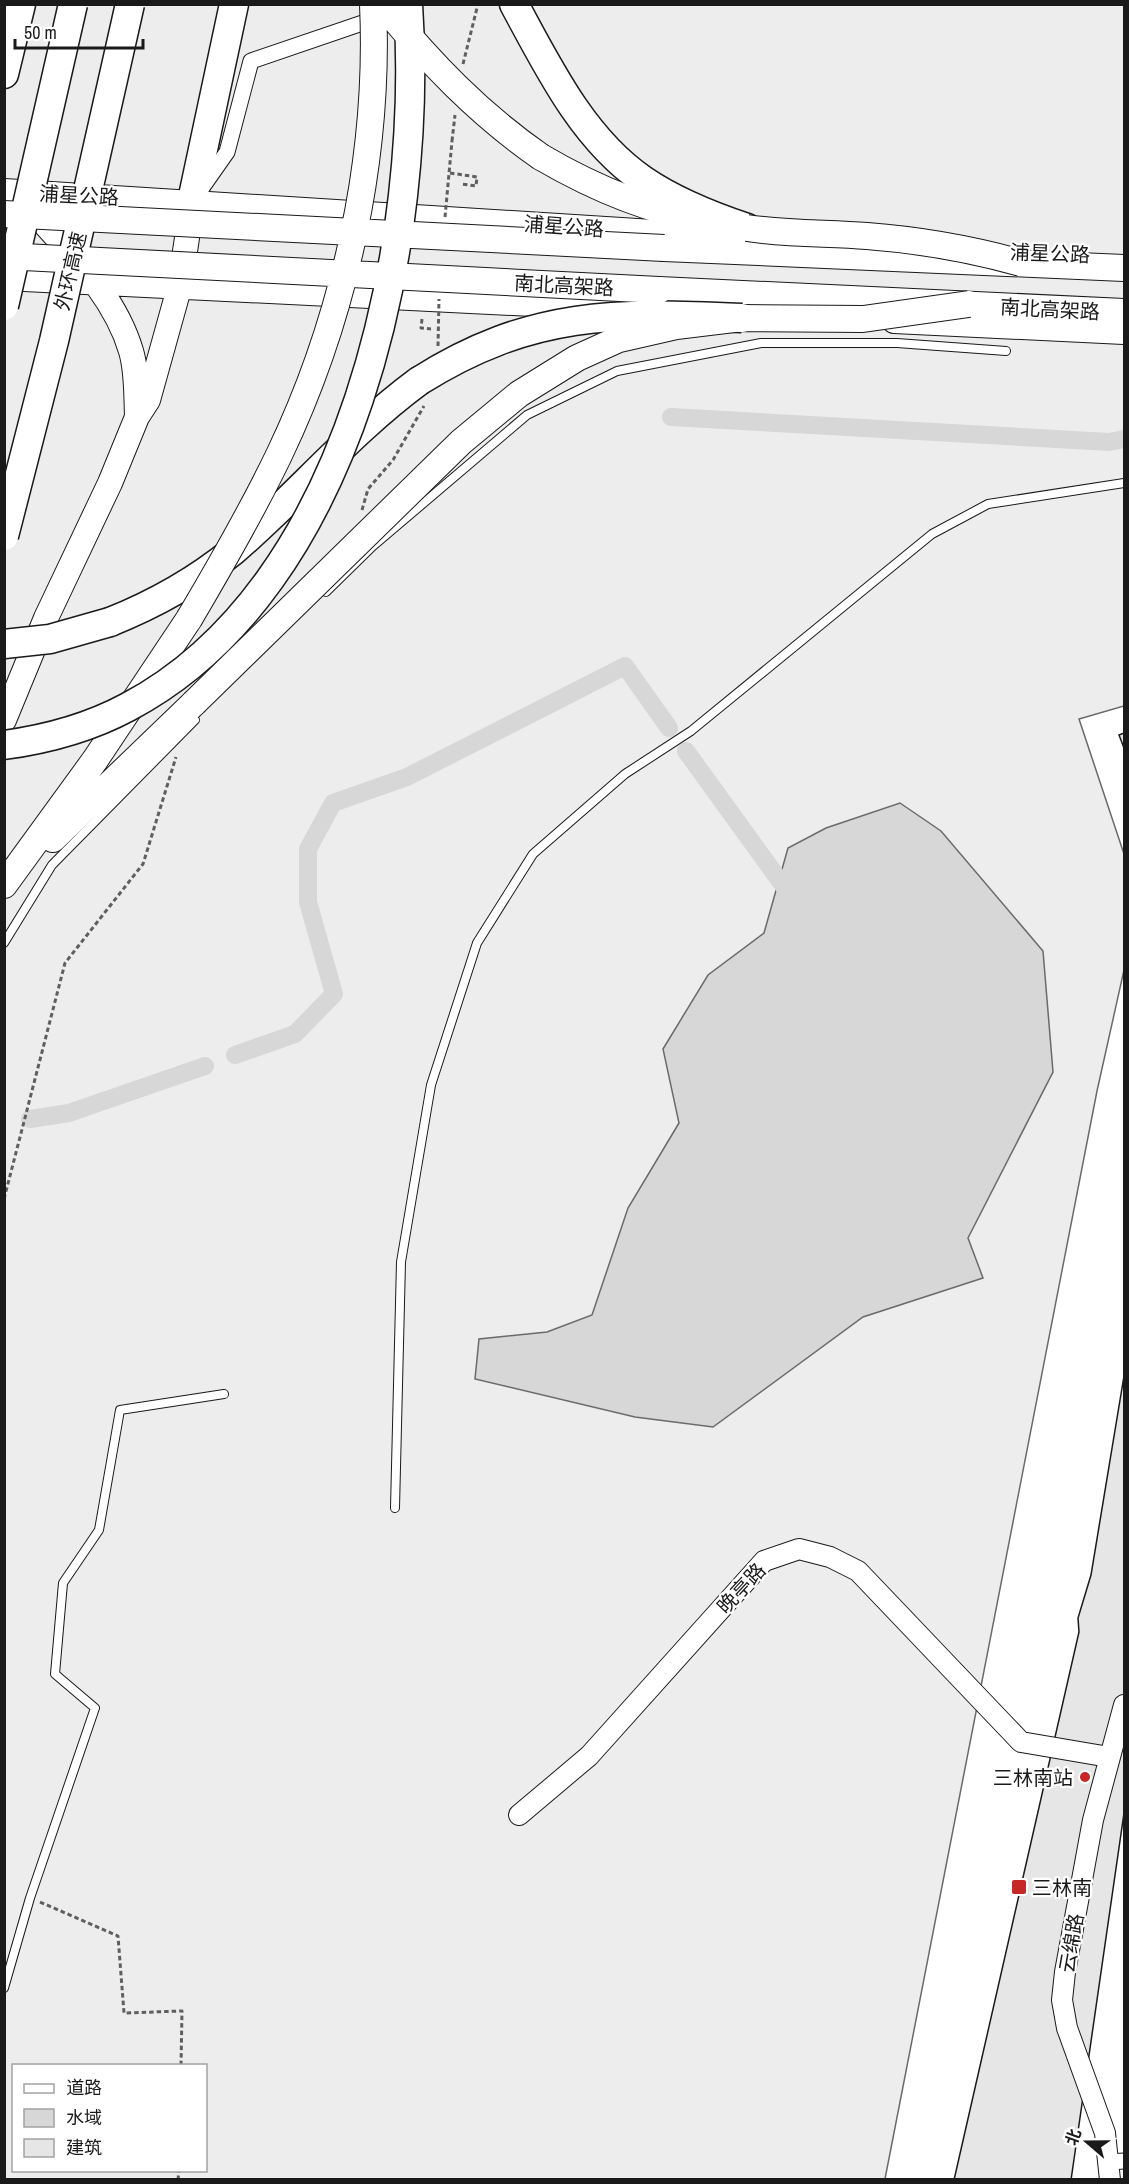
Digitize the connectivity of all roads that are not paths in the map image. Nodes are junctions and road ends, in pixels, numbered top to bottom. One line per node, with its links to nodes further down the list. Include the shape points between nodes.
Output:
1 (21, 4): 10 (highway)
2 (73, 4): 23 (highway, bridge)
3 (130, 4): 30 (highway, 外环高速, bridge, via 62,307)
4 (234, 4): 12 (highway)
5 (373, 4): 36 (highway, bridge, via 374,57 366,151 351,244 314,372 280,454 189,619)
6 (382, 4): 14 (highway, bridge, via 470,102 541,157 644,206 681,217)
7 (408, 4): 35 (highway, bridge, via 409,130 391,275 352,416 304,524 235,622 171,680 129,707 90,724 34,741)
8 (419, 4): 12 (street, via 250,61 227,152)
9 (514, 4): 14 (highway, via 573,104 613,155 665,194)
10 (4, 74)
11 (11, 191): 12 (main road, 浦星公路); 20 (main road)
12 (192, 201): 16 (main road, 浦星公路, via 860,246); 21 (main road)
13 (4, 214): 17 (highway, bridge)
14 (747, 228): 17 (highway, bridge, via 888,239 956,248)
15 (4, 256): 22 (highway, 南北高架路, bridge)
16 (1125, 256)
17 (1021, 263): 18 (highway)
18 (1125, 268)
19 (4, 278): 20 (main road)
20 (94, 281): 21 (main road); 28 (main road, via 115,314 131,353)
21 (180, 285): 26 (main road); 28 (main road, via 148,400)
22 (969, 304): 24 (highway, 南北高架路); 25 (highway, bridge, via 863,319)
23 (4, 306)
24 (1125, 312)
25 (742, 318): 32 (highway, bridge, via 592,317 531,329 473,350 394,399 252,533 190,582 110,622 50,639); 33 (highway, bridge, via 676,326 619,339 577,358 519,394 461,442)
26 (1125, 332)
27 (1006, 351): 31 (lane, via 897,343 761,343 617,371 527,415 373,546)
28 (137, 417): 34 (main road)
29 (1125, 483): 40 (lane, via 987,504 932,534 691,731 624,774 532,854 477,943 430,1085 401,1262)
30 (4, 536)
31 (317, 600)
32 (4, 644)
33 (197, 709): 36 (highway, via 50,842); 38 (lane, via 184,731 52,865)
34 (4, 720)
35 (4, 745)
36 (27, 854): 37 (highway)
37 (4, 885)
38 (4, 944)
39 (224, 1394): 44 (lane, via 120,1410 99,1530 63,1583 55,1674 95,1708 30,1898)
40 (395, 1508)
41 (1125, 1705): 42 (street, 云绵路)
42 (1109, 1757): 43 (street, 晚亭路, via 1021,1742 858,1570 830,1557 799,1550 764,1561 589,1756); 45 (street, 云绵路, via 1093,1820 1062,2000 1067,2028)
43 (519, 1815)
44 (4, 1988)
45 (1115, 2168)

